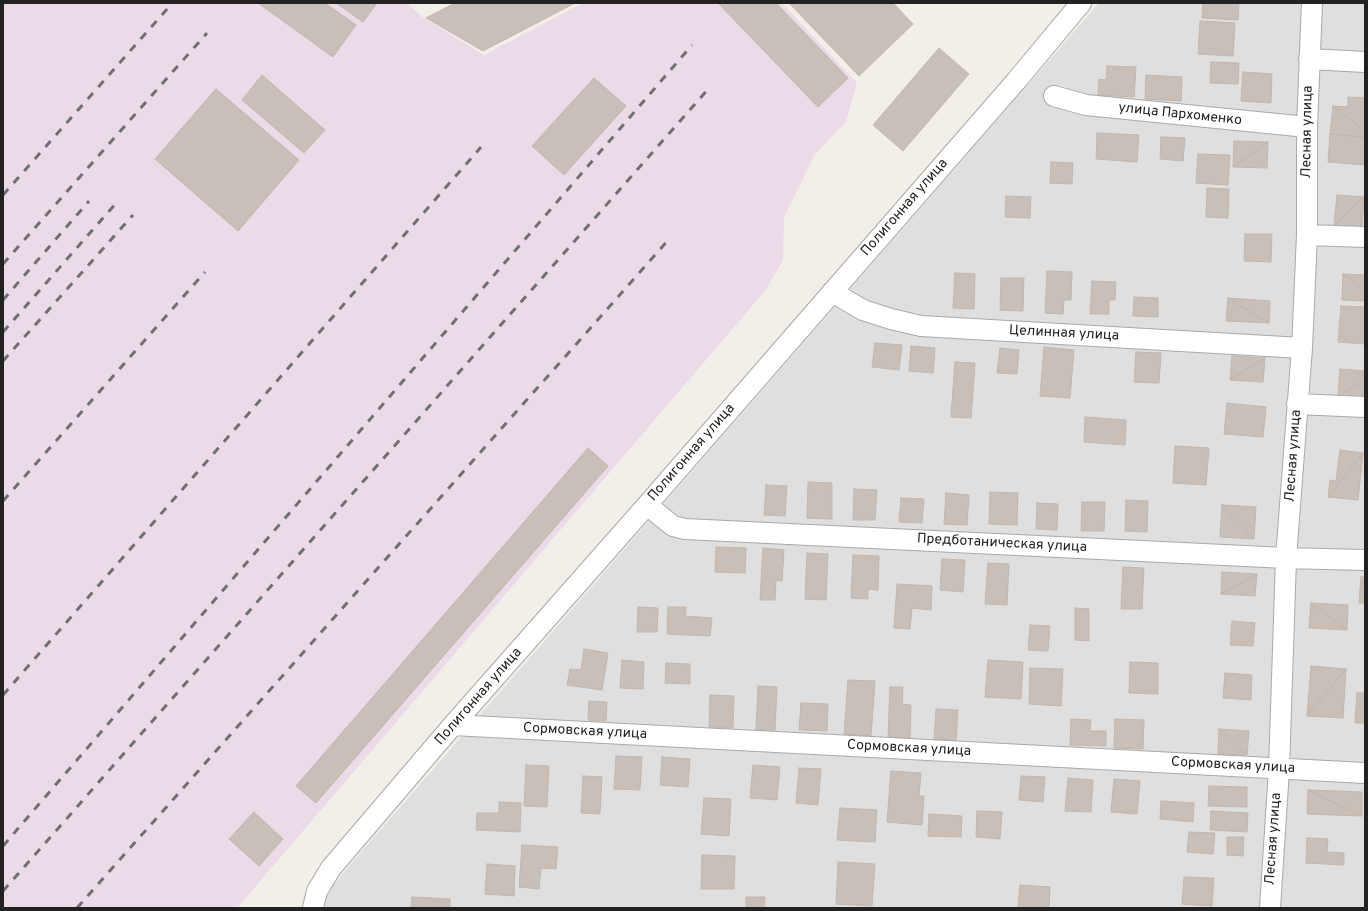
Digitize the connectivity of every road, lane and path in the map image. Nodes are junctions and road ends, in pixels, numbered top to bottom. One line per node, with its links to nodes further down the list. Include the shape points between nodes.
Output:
1 (1081, 3): 9 (street, Полигонная улица)
2 (1312, 3): 3 (street, Лесная улица)
3 (1309, 59): 4 (street); 6 (street, Лесная улица)
4 (1365, 62)
5 (1054, 96): 6 (street, улица Пархоменко, via 1086,105)
6 (1307, 127): 7 (street, Лесная улица)
7 (1307, 235): 8 (street); 10 (street, Лесная улица)
8 (1365, 238)
9 (832, 292): 10 (street, Целинная улица, via 863,310 921,326); 13 (street, Полигонная улица)
10 (1302, 348): 11 (street, Лесная улица)
11 (1297, 404): 12 (street); 14 (street, Лесная улица)
12 (1365, 407)
13 (647, 505): 14 (street, Предботаническая улица, via 673,526 685,529); 16 (street, Полигонная улица)
14 (1286, 558): 15 (street, Предботаническая улица); 17 (street, Лесная улица)
15 (1365, 560)
16 (453, 725): 17 (street, Сормовская улица); 19 (street, Полигонная улица, via 331,868 317,891)
17 (1279, 769): 18 (street, Сормовская улица); 20 (street, Лесная улица)
18 (1365, 773)
19 (312, 908)
20 (1270, 908)

